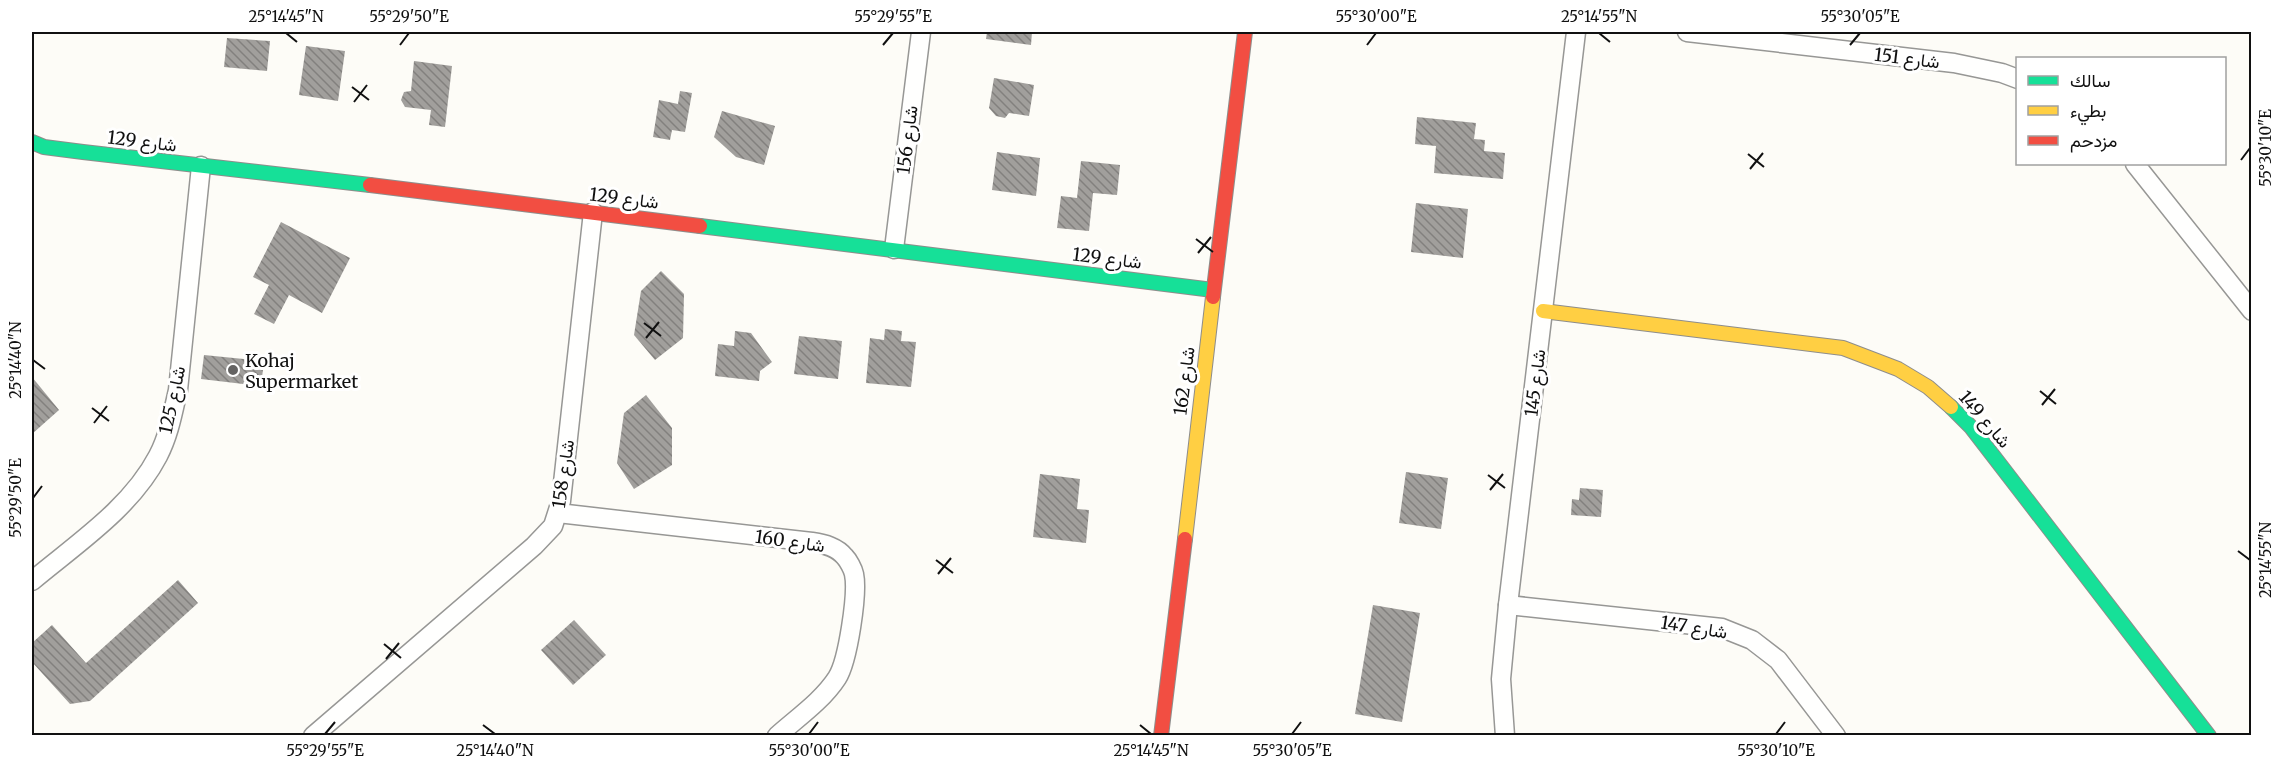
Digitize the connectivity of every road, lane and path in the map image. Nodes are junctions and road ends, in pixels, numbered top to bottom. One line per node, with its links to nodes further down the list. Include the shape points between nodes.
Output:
1 (921, 32): 10 (street, شارع 156)
2 (1245, 32): 11 (street, شارع 162)
3 (1576, 32): 12 (street, شارع 145)
4 (1687, 32): 5 (street, شارع 151, via 1954,63)
5 (2016, 79)
6 (32, 142): 8 (street, شارع 129, via 44,147)
7 (2136, 165): 13 (street)
8 (201, 166): 9 (street, شارع 129); 15 (street, شارع 125, via 178,390 159,455 138,487 111,514)
9 (593, 212): 10 (street, شارع 129); 14 (street, شارع 158)
10 (894, 249): 11 (street, شارع 129)
11 (1213, 290): 19 (street, شارع 162)
12 (1543, 311): 16 (street, شارع 145); 22 (street, شارع 149, via 1843,348 1883,361 1920,381 1971,427)
13 (2252, 311)
14 (558, 513): 17 (street, شارع 158, via 549,531 534,546); 18 (street, شارع 160, via 812,542 831,546 846,557 854,574 846,659 828,691)
15 (32, 581)
16 (1508, 605): 20 (street, شارع 145, via 1501,679); 21 (street, شارع 147, via 1722,628 1752,640 1778,660)
17 (313, 735)
18 (777, 735)
19 (1161, 735)
20 (1505, 735)
21 (1836, 735)
22 (2209, 735)

